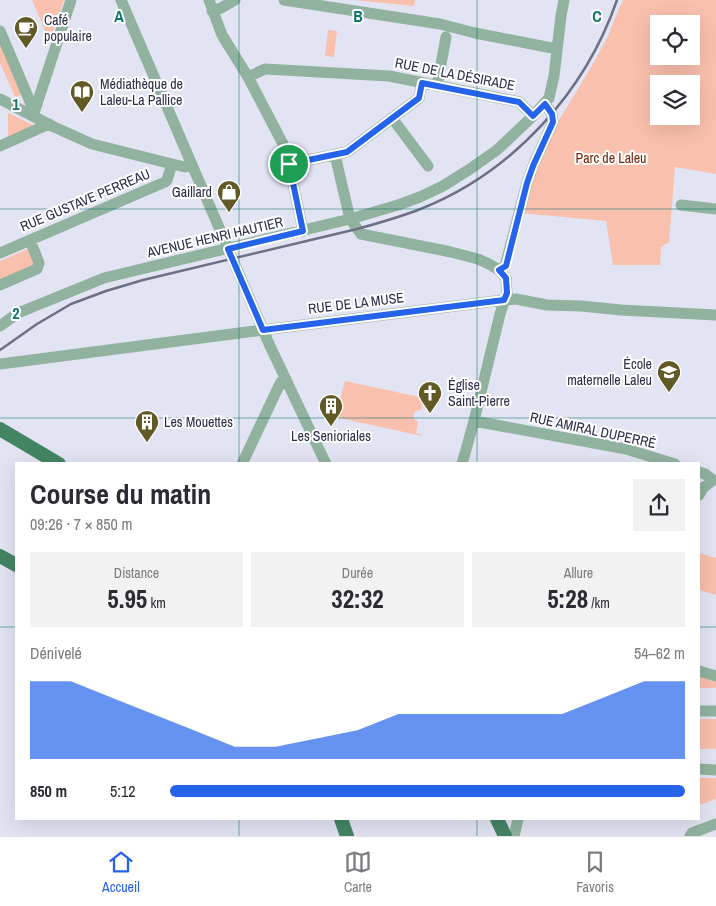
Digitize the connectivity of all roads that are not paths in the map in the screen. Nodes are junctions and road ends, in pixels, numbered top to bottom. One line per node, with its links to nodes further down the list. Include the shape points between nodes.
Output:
1 (71, 0): 16 (street)
2 (121, 0): 24 (street)
3 (235, 0): 7 (street, via 221,8)
4 (284, 0): 6 (street)
5 (564, 0): 10 (street, AVENUE HENRI HAUTIER)
6 (302, 1): 10 (street, via 440,24)
7 (211, 6): 11 (street, via 222,35)
8 (0, 31): 16 (street)
9 (446, 36): 13 (street)
10 (557, 49): 15 (street, AVENUE HENRI HAUTIER, via 552,86)
11 (248, 78): 12 (street, RUE DE LA DÉSIRADE, via 265,69 389,76); 23 (street, via 283,144)
12 (422, 83): 13 (street, RUE DE LA DÉSIRADE); 18 (street, via 419,98)
13 (437, 86): 17 (street, RUE DE LA DÉSIRADE, via 519,102)
14 (0, 99): 16 (street)
15 (545, 104): 17 (street, AVENUE HENRI HAUTIER); 33 (street, via 553,122 530,175 506,266)
16 (33, 113): 19 (street)
17 (533, 116): 28 (street, AVENUE HENRI HAUTIER, via 497,150 443,186 398,205)
18 (392, 118): 21 (street, via 347,152); 25 (street)
19 (49, 124): 20 (street); 22 (street, via 92,144)
20 (0, 146)
21 (335, 155): 23 (street); 28 (street)
22 (172, 164): 24 (street); 30 (street, RUE GUSTAVE PERREAU, via 165,182)
23 (289, 164): 29 (street)
24 (192, 165): 31 (street)
25 (428, 166)
26 (681, 205): 27 (street)
27 (716, 209)
28 (350, 219): 29 (street, AVENUE HENRI HAUTIER); 33 (street, via 361,234 478,259)
29 (303, 231): 31 (street, AVENUE HENRI HAUTIER)
30 (30, 240): 32 (street, RUE GUSTAVE PERREAU); 34 (street, via 39,263 37,269)
31 (228, 249): 37 (street, AVENUE HENRI HAUTIER, via 104,278 18,314); 38 (street)
32 (0, 253)
33 (499, 270): 35 (street, via 506,278)
34 (0, 285)
35 (504, 300): 36 (street, RUE DE LA MUSE); 38 (street, RUE DE LA MUSE); 41 (street)
36 (716, 315)
37 (0, 326)
38 (263, 330): 39 (street, RUE DE LA MUSE); 40 (street)
39 (0, 364)
40 (286, 379): 44 (street, via 281,382); 45 (street)
41 (474, 421): 46 (street); 47 (street, RUE AMIRAL DUPERRÉ, via 626,449)
42 (0, 429): 43 (main road)
43 (56, 462)
44 (243, 462)
45 (325, 462)
46 (463, 462)
47 (668, 462)
48 (700, 472): 49 (street)
49 (715, 480): 50 (street)
50 (700, 493)
51 (0, 556): 52 (main road)
52 (15, 564)
53 (700, 671): 54 (street)
54 (716, 676)
55 (700, 711): 56 (street)
56 (716, 711)
57 (700, 769): 58 (street)
58 (716, 770)
59 (341, 820): 63 (main road)
60 (498, 820): 64 (main road)
61 (518, 820): 65 (street)
62 (716, 824): 66 (street)
63 (348, 836)
64 (506, 836)
65 (514, 836)
66 (690, 836)

